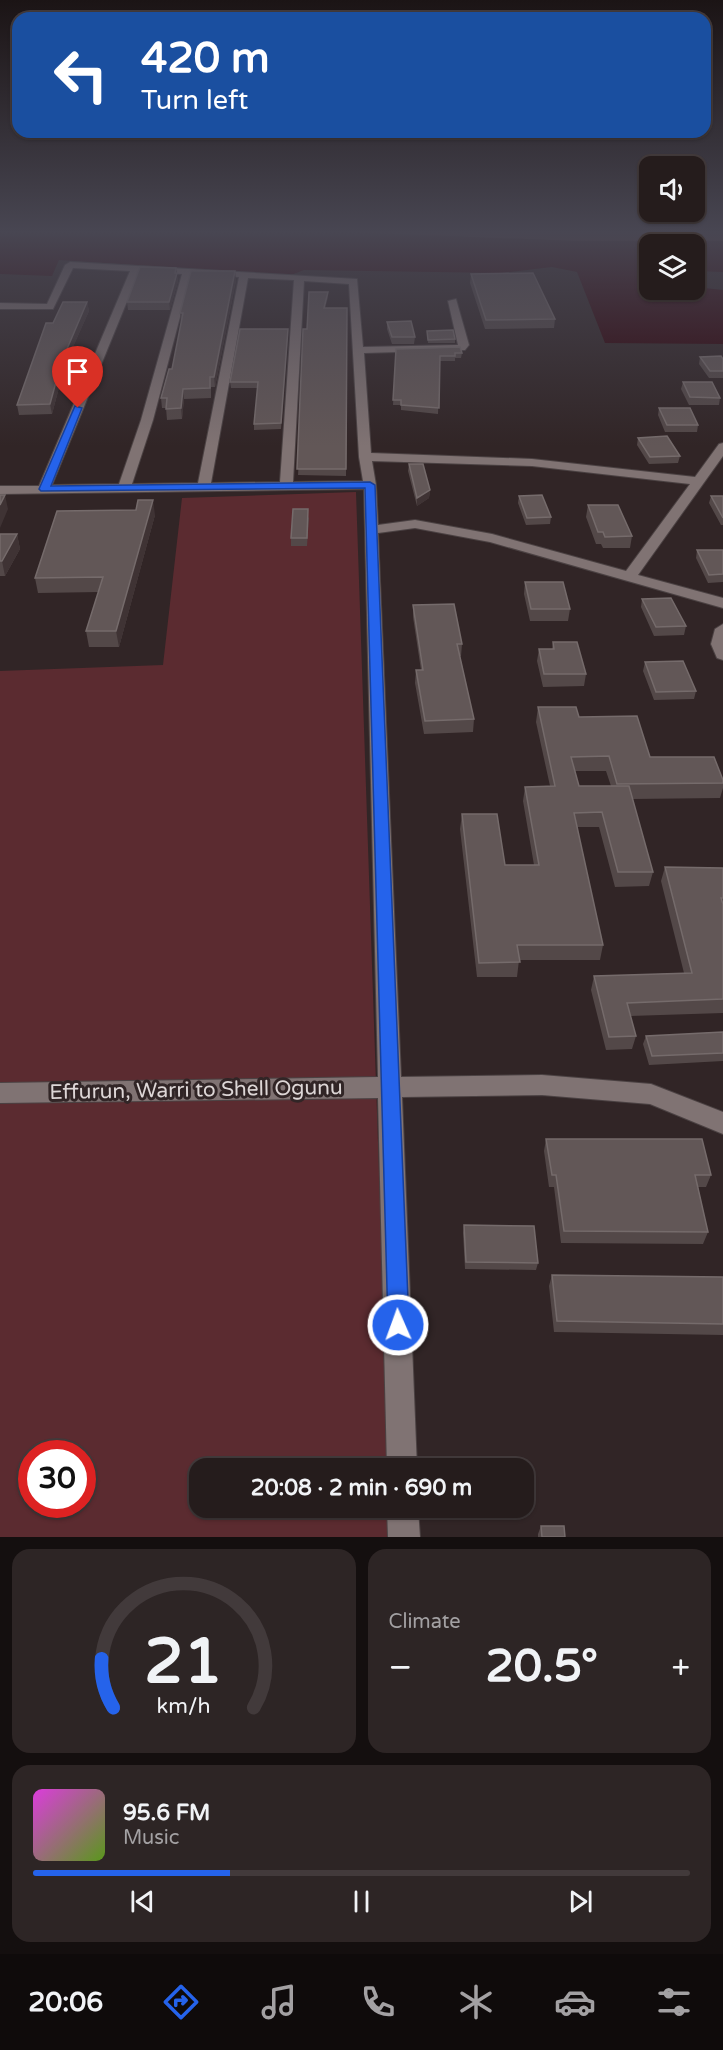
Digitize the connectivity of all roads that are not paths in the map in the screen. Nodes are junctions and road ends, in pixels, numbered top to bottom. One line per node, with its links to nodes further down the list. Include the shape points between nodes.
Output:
1 (52, 303): 8 (street, via 50,307)
2 (121, 303): 17 (street)
3 (179, 303): 16 (street)
4 (238, 303): 15 (street)
5 (297, 303): 14 (street)
6 (355, 303): 9 (street)
7 (453, 303): 9 (street, via 462,348)
8 (0, 306)
9 (358, 350): 11 (street)
10 (723, 447): 12 (street)
11 (365, 457): 12 (street, via 552,463); 13 (street)
12 (698, 481): 20 (street)
13 (370, 485): 14 (street); 19 (street)
14 (286, 486): 15 (street)
15 (204, 487): 16 (street)
16 (124, 488): 17 (street)
17 (44, 489): 18 (street)
18 (0, 490)
19 (371, 530): 20 (street, via 415,524 492,538); 24 (street)
20 (629, 577): 21 (street)
21 (723, 603)
22 (723, 629): 23 (street, via 719,644)
23 (723, 655)
24 (391, 1086): 25 (street, Effurun, Warri to Shell Ogunu); 26 (street, Effurun, Warri to Shell Ogunu, via 542,1085 651,1094); 27 (street)
25 (0, 1093)
26 (723, 1123)
27 (402, 1458)
28 (403, 1518): 29 (street)
29 (404, 1537)

